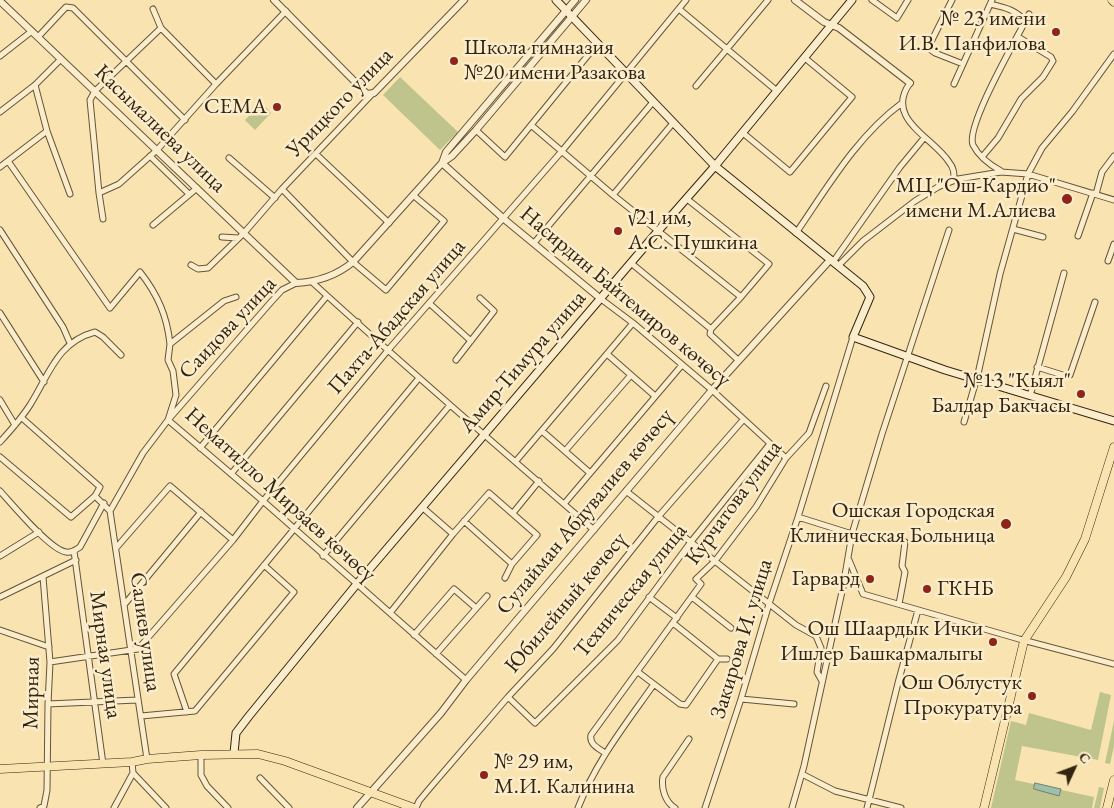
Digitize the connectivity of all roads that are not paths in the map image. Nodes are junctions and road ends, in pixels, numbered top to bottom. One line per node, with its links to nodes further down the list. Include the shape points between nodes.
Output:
1 (274, 0): 20 (street)
2 (464, 0): 45 (street, Урицкого улица)
3 (556, 0): 18 (main road)
4 (575, 0): 18 (street, Саидова улица)
5 (586, 0): 22 (street, Саидова улица)
6 (686, 0): 17 (street, Пахта-Абадская улица)
7 (768, 0): 30 (street)
8 (795, 0): 24 (street)
9 (852, 0): 24 (main road, Амир-Тимура улица)
10 (872, 0): 11 (street, via 898,18)
11 (908, 0)
12 (952, 0): 36 (street, via 928,48)
13 (0, 1): 15 (street, Касымалиева улица)
14 (991, 2): 23 (street, via 1021,16); 36 (street)
15 (6, 7): 19 (street); 26 (street, Касымалиева улица)
16 (153, 9): 25 (street)
17 (679, 9): 30 (street); 37 (street, Пахта-Абадская улица)
18 (566, 10): 22 (main road); 64 (street, Саидова улица, via 446,152)
19 (0, 12)
20 (286, 12): 39 (street); 45 (street, via 367,94)
21 (1029, 14): 23 (street)
22 (572, 16): 29 (main road); 52 (street, Саидова улица)
23 (1025, 22): 27 (street)
24 (832, 25): 33 (main road, Амир-Тимура улица); 38 (street)
25 (161, 28): 35 (street); 39 (street)
26 (32, 31): 28 (street, Касымалиева улица); 32 (street)
27 (1018, 37): 61 (street, via 978,118 972,140); 61 (street, via 1053,60 1044,77 1021,99 998,138)
28 (38, 38): 34 (street, Касымалиева улица); 35 (street, via 66,7 70,7)
29 (598, 43): 37 (main road); 51 (street)
30 (728, 49): 42 (street); 44 (street)
31 (1114, 54): 68 (street, via 1042,148)
32 (0, 56)
33 (805, 58): 44 (main road, Амир-Тимура улица); 54 (street, via 852,96 790,172)
34 (61, 59): 41 (street); 43 (street, Касымалиева улица)
35 (126, 60): 43 (street); 49 (street)
36 (963, 64): 40 (street)
37 (626, 73): 46 (main road); 57 (street, Пахта-Абадская улица)
38 (910, 83): 47 (street)
39 (216, 84): 49 (street)
40 (954, 84)
41 (35, 85): 48 (street); 53 (street)
42 (696, 86)
43 (95, 91): 56 (street, Касымалиева улица); 73 (street, via 90,100)
44 (777, 91): 54 (main road, Амир-Тимура улица)
45 (374, 93): 58 (street, Урицкого улица)
46 (653, 102): 50 (main road); 69 (street)
47 (902, 103): 55 (street, via 907,118); 90 (street, via 869,134 844,164)
48 (0, 112)
49 (185, 120): 56 (street)
50 (672, 123): 65 (main road); 78 (street)
51 (531, 125): 52 (street, via 505,157); 57 (street)
52 (476, 130): 64 (street, Саидова улица)
53 (47, 131): 63 (street); 74 (street)
54 (743, 133): 65 (main road, Амир-Тимура улица)
55 (924, 138): 70 (street, via 948,160 954,170); 99 (street)
56 (157, 150): 59 (street); 71 (street, Касымалиева улица)
57 (562, 151): 69 (street); 83 (street, Пахта-Абадская улица)
58 (316, 154): 72 (street, Урицкого улица); 84 (street)
59 (150, 156): 73 (street, via 119,184); 75 (street)
60 (1114, 156): 77 (street, via 1102,172)
61 (982, 157): 67 (street)
62 (229, 158): 79 (street)
63 (8, 161): 66 (street); 119 (street, Нематилло Мирзаев көчөсү, via 110,308 140,272 155,294 167,322)
64 (442, 163): 76 (street, Саидова улица); 83 (street, Насирдин Байтемиров көчөсү)
65 (715, 166): 80 (main road, Амир-Тимура улица); 90 (main road)
66 (0, 167)
67 (1001, 172): 68 (street); 70 (street)
68 (1028, 174): 77 (street); 86 (street)
69 (591, 177): 78 (street); 95 (street)
70 (954, 180): 99 (street, via 915,201)
71 (197, 188): 75 (street); 91 (street, Касымалиева улица)
72 (282, 189): 79 (street, Урицкого улица); 98 (street)
73 (99, 193): 82 (street)
74 (70, 194)
75 (189, 194): 85 (street)
76 (413, 194): 84 (street, Саидова улица); 98 (street, via 444,221 386,290)
77 (1095, 194): 81 (street); 92 (street)
78 (612, 195): 89 (street)
79 (275, 198): 91 (street, Урицкого улица)
80 (687, 199): 89 (main road, Амир-Тимура улица); 107 (street, via 769,264)
81 (1114, 200)
82 (103, 219)
83 (504, 219): 95 (street, Насирдин Байтемиров көчөсү); 111 (street, Пахта-Абадская улица)
84 (389, 223): 98 (street, Саидова улица)
85 (153, 225)
86 (1013, 229): 94 (street); 130 (street)
87 (0, 230): 118 (street)
88 (949, 230): 123 (street)
89 (658, 231): 100 (main road, Амир-Тимура улица); 107 (street)
90 (796, 233): 99 (main road)
91 (241, 236): 93 (street); 101 (street, Урицкого улица, via 208,268 198,269); 104 (street, Касымалиева улица)
92 (1078, 236)
93 (222, 237)
94 (1043, 237)
95 (534, 243): 109 (street, Насирдин Байтемиров көчөсү)
96 (1114, 244): 97 (street)
97 (1108, 261)
98 (352, 262): 103 (street, Саидова улица, via 341,272)
99 (834, 262): 116 (main road, via 870,297); 125 (street, Сулайман Абдувалиев көчөсү)
100 (631, 263): 109 (main road, Амир-Тимура улица); 115 (street)
101 (191, 265)
102 (1064, 273): 127 (street)
103 (312, 282): 104 (street, Саидова улица); 105 (street)
104 (296, 283): 139 (street, Саидова улица, via 282,290)
105 (327, 296): 113 (street); 148 (street)
106 (236, 297): 119 (street, via 224,301)
107 (741, 297): 115 (street)
108 (480, 298): 117 (street, via 494,311)
109 (601, 299): 114 (street, Насирдин Байтемиров көчөсү); 145 (main road, Амир-Тимура улица)
110 (1095, 302): 127 (street, via 1070,376)
111 (429, 303): 117 (street); 120 (street, Пахта-Абадская улица)
112 (0, 313): 131 (street)
113 (358, 322): 120 (street); 155 (street)
114 (633, 323): 121 (street); 126 (street, Насирдин Байтемиров көчөсү)
115 (711, 329): 125 (street, via 710,334)
116 (853, 337): 123 (main road); 168 (street, Закирова И. улица)
117 (471, 341): 124 (street)
118 (70, 343): 122 (street, via 95,332); 131 (street, via 55,359)
119 (170, 344): 139 (street, Нематилло Мирзаев көчөсү, via 168,360 176,395)
120 (389, 349): 129 (street); 160 (street, Пахта-Абадская улица)
121 (607, 354): 128 (street); 144 (street)
122 (121, 355)
123 (907, 357): 130 (main road); 174 (street)
124 (456, 360)
125 (738, 360): 133 (street, Сулайман Абдувалиев көчөсү)
126 (682, 365): 133 (street, Насирдин Байтемиров көчөсү); 134 (street)
127 (1037, 367): 135 (street)
128 (631, 375): 134 (street); 150 (street)
129 (419, 378): 137 (street); 170 (street)
130 (976, 380): 135 (main road); 142 (street)
131 (44, 382): 138 (street)
132 (826, 386): 152 (street, Курчатова улица, via 809,432)
133 (712, 390): 140 (street, Насирдин Байтемиров көчөсү); 158 (street, Сулайман Абдувалиев көчөсү)
134 (655, 396): 154 (street)
135 (1030, 396): 141 (main road)
136 (0, 400): 143 (street)
137 (450, 404): 145 (street); 181 (street)
138 (22, 418): 143 (street); 159 (street, via 100,487)
139 (168, 420): 148 (street, Нематилло Мирзаев көчөсү); 164 (street, Саидова улица, via 143,453)
140 (743, 420): 147 (street, Насирдин Байтемиров көчөсү); 167 (street, Юбилейный көчөсү)
141 (1114, 421)
142 (964, 422)
143 (15, 425): 146 (street)
144 (542, 431): 150 (street); 153 (street)
145 (485, 434): 153 (street); 163 (main road, Амир-Тимура улица)
146 (0, 442)
147 (770, 445): 152 (street, Насирдин Байтемиров көчөсү); 177 (street, Техническая улица)
148 (200, 448): 155 (street, Нематилло Мирзаев көчөсү)
149 (1114, 448): 204 (main road, via 1085,539 1066,577)
150 (565, 452): 154 (street)
151 (0, 456): 159 (street, via 71,517)
152 (786, 458): 184 (street, Курчатова улица, via 756,507)
153 (516, 461): 156 (street)
154 (590, 473): 162 (street)
155 (231, 474): 160 (street, Нематилло Мирзаев көчөсү)
156 (539, 482): 162 (street); 166 (street)
157 (0, 490): 172 (street)
158 (626, 491): 167 (street); 171 (street, Сулайман Абдувалиев көчөсү)
159 (95, 496): 161 (street)
160 (263, 501): 170 (street, Нематилло Мирзаев көчөсү); 175 (street, Пахта-Абадская улица)
161 (104, 503): 164 (street); 179 (street)
162 (564, 504): 171 (street)
163 (422, 507): 173 (street); 189 (main road, Амир-Тимура улица)
164 (110, 511): 178 (street, Салиев улица)
165 (201, 512): 175 (street); 178 (street, via 170,486); 196 (street)
166 (513, 513): 169 (street, via 489,493); 185 (street, via 538,535)
167 (658, 517): 177 (street); 217 (street, Юбилейный көчөсү, via 553,649)
168 (798, 517): 174 (street); 194 (street, Закирова И. улица)
169 (464, 521): 173 (street); 185 (street)
170 (293, 528): 181 (street, Нематилло Мирзаев көчөсү); 186 (street)
171 (594, 530): 214 (street, Сулайман Абдувалиев көчөсү)
172 (39, 532): 179 (street, via 50,544 64,552); 180 (street)
173 (453, 534): 199 (street)
174 (852, 534): 182 (street)
175 (233, 540): 206 (street, Пахта-Абадская улица, via 138,649)
176 (905, 542): 195 (street, via 902,566 906,572)
177 (690, 543): 184 (street); 192 (street, Техническая улица)
178 (116, 548): 196 (street, Салиев улица)
179 (74, 552): 183 (street, Мирная улица)
180 (0, 556)
181 (324, 556): 189 (street, Нематилло Мирзаев көчөсү)
182 (848, 558): 195 (street, via 863,594); 215 (street)
183 (76, 560): 187 (street); 208 (street, Мирная улица)
184 (714, 561): 193 (street, Курчатова улица, via 696,579 701,584); 194 (street)
185 (512, 564): 188 (street)
186 (264, 565): 223 (street, via 174,674); 223 (street, via 294,592 195,711)
187 (43, 577): 191 (street); 205 (street, Мирная)
188 (505, 578)
189 (356, 585): 199 (street, Нематилло Мирзаев көчөсү); 226 (main road, Амир-Тимура улица, via 236,733)
190 (487, 596): 197 (street)
191 (0, 597)
192 (649, 597): 200 (street); 217 (street, Техническая улица, via 618,640 535,723)
193 (692, 597): 200 (street, Курчатова улица); 201 (street)
194 (769, 604): 215 (street, via 816,636 821,648 817,672); 218 (street, Закирова И. улица)
195 (899, 604): 198 (street)
196 (124, 605): 206 (street, Салиев улица)
197 (476, 608): 203 (street, via 454,589); 207 (street)
198 (918, 610): 204 (street); 239 (street)
199 (390, 613): 203 (street, Нематилло Мирзаев көчөсү)
200 (675, 620): 209 (street); 213 (street, Курчатова улица)
201 (731, 628)
202 (0, 630): 205 (street)
203 (414, 635): 207 (street, Нематилло Мирзаев көчөсү)
204 (1024, 640): 212 (street); 253 (main road)
205 (49, 647): 211 (street, Мирная)
206 (130, 650): 208 (street); 219 (street, Салиев улица)
207 (436, 654): 214 (street, Нематилло Мирзаев көчөсү)
208 (88, 657): 211 (street); 220 (street, Мирная улица)
209 (718, 659): 210 (street); 216 (street, via 686,705)
210 (727, 659)
211 (50, 662): 221 (street, Мирная)
212 (1114, 664)
213 (638, 672): 216 (street); 227 (street, Курчатова улица, via 591,735 592,744)
214 (466, 680): 238 (street, Сулайман Абдувалиев көчөсү)
215 (822, 681): 235 (street)
216 (654, 684): 227 (street)
217 (508, 697): 246 (street, Юбилейный көчөсү)
218 (741, 699): 222 (street); 249 (street, Закирова И. улица)
219 (137, 700): 220 (street); 224 (street, Салиев улица)
220 (96, 703): 221 (street); 231 (street, Мирная улица)
221 (48, 704): 232 (street, Мирная)
222 (794, 704)
223 (187, 712): 224 (street)
224 (141, 716): 229 (street, Салиев улица)
225 (689, 739): 248 (street, via 663,777 667,802)
226 (234, 753): 228 (main road); 238 (main road, via 271,757)
227 (605, 753): 247 (street)
228 (201, 755): 229 (main road); 243 (street, via 201,775)
229 (147, 758): 230 (main road)
230 (132, 762): 231 (main road); 234 (street)
231 (103, 764): 232 (main road)
232 (47, 767): 233 (main road); 240 (street, Мирная, via 47,790 44,806)
233 (0, 769)
234 (133, 773): 241 (street); 242 (street)
235 (802, 774): 239 (street, via 835,791); 250 (street)
236 (260, 778): 244 (street)
237 (1114, 780): 254 (main road)
238 (371, 791): 245 (street, Сулайман Абдувалиев көчөсү); 246 (main road)
239 (869, 801): 251 (street); 252 (street)
240 (40, 808)
241 (114, 808)
242 (166, 808)
243 (228, 808)
244 (289, 808)
245 (357, 808)
246 (415, 808)
247 (578, 808)
248 (675, 808)
249 (706, 808)
250 (792, 808)
251 (867, 808)
252 (901, 808)
253 (984, 808)
254 (1108, 808)

